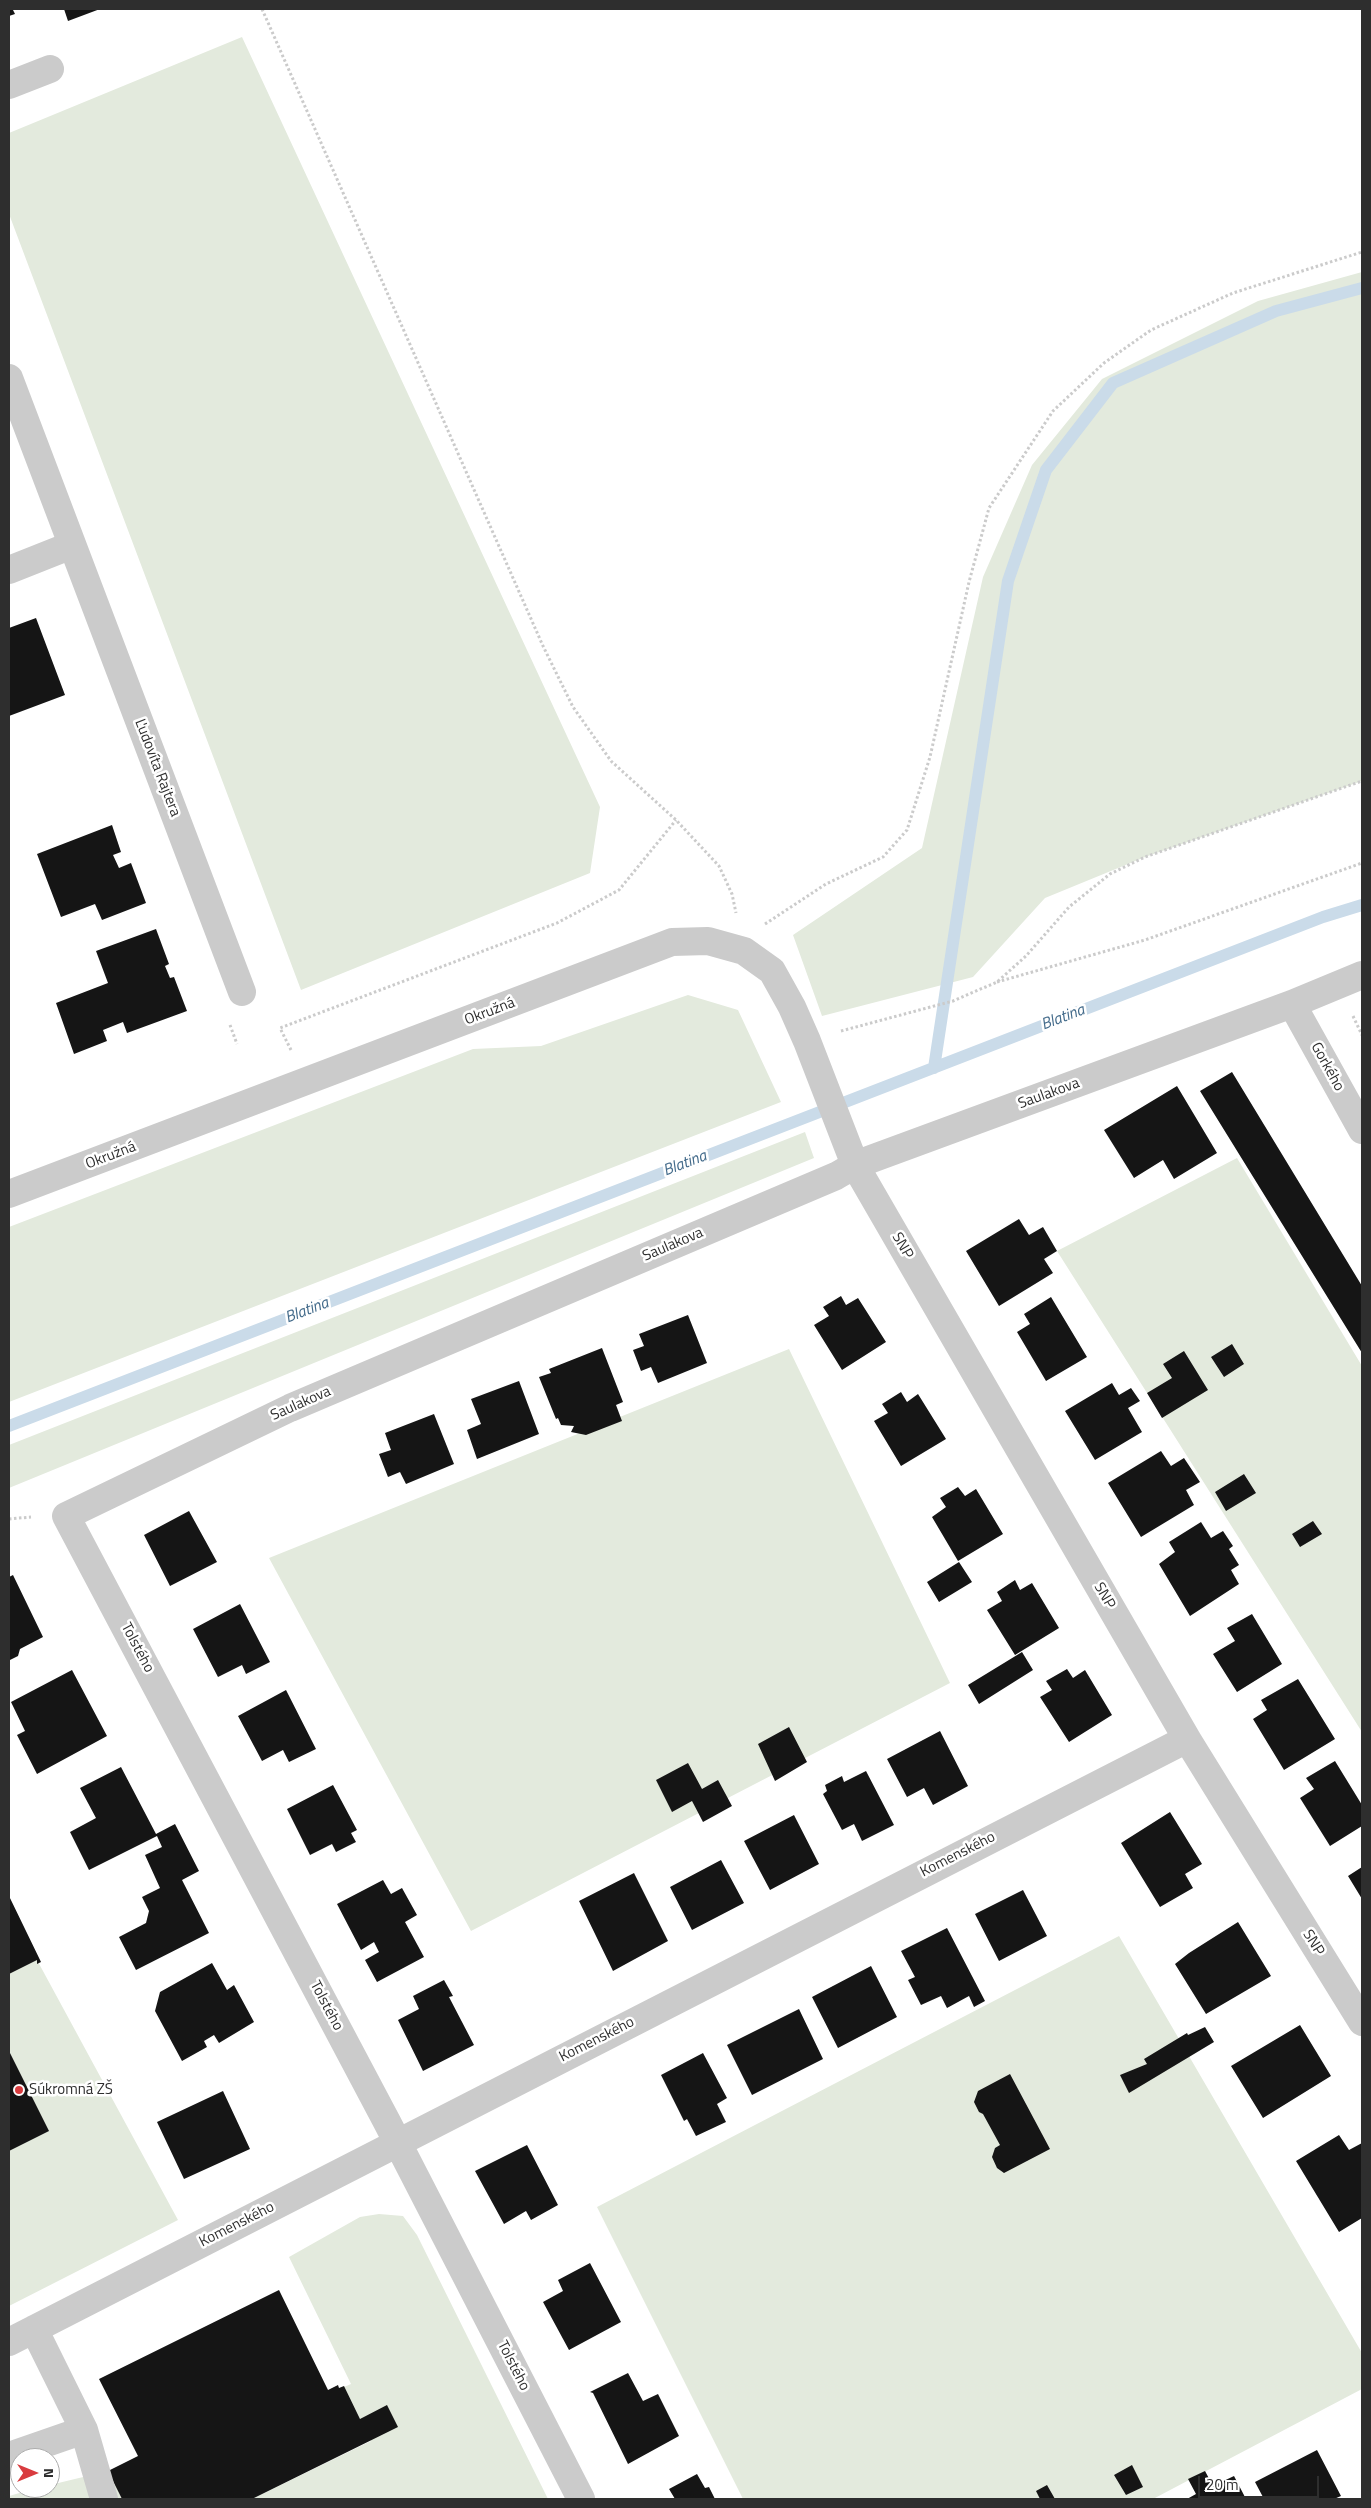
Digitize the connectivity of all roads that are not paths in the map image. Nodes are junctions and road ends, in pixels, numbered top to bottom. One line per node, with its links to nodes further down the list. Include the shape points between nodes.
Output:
1 (50, 69): 2 (street)
2 (9, 85)
3 (9, 378): 4 (street, Ľudovíta Rajtera)
4 (72, 545): 5 (street); 7 (street, Ľudovíta Rajtera)
5 (9, 570)
6 (1362, 975): 8 (street, Saulakova)
7 (242, 992)
8 (1292, 1004): 9 (street, Gorkého); 10 (street, Saulakova)
9 (1362, 1130)
10 (855, 1165): 11 (street, Okružná, via 807,1041 772,971 744,950 708,941 672,942); 12 (street, Saulakova, via 290,1408); 13 (street, SNP)
11 (9, 1194)
12 (66, 1516): 15 (street, Tolstého)
13 (1187, 1739): 14 (street, SNP); 15 (street, Komenského)
14 (1362, 2022)
15 (398, 2142): 16 (street, Komenského); 21 (street, Tolstého)
16 (34, 2329): 17 (street, Komenského); 18 (street)
17 (9, 2342)
18 (84, 2430): 19 (street); 20 (street)
19 (9, 2456)
20 (104, 2499)
21 (581, 2499)

